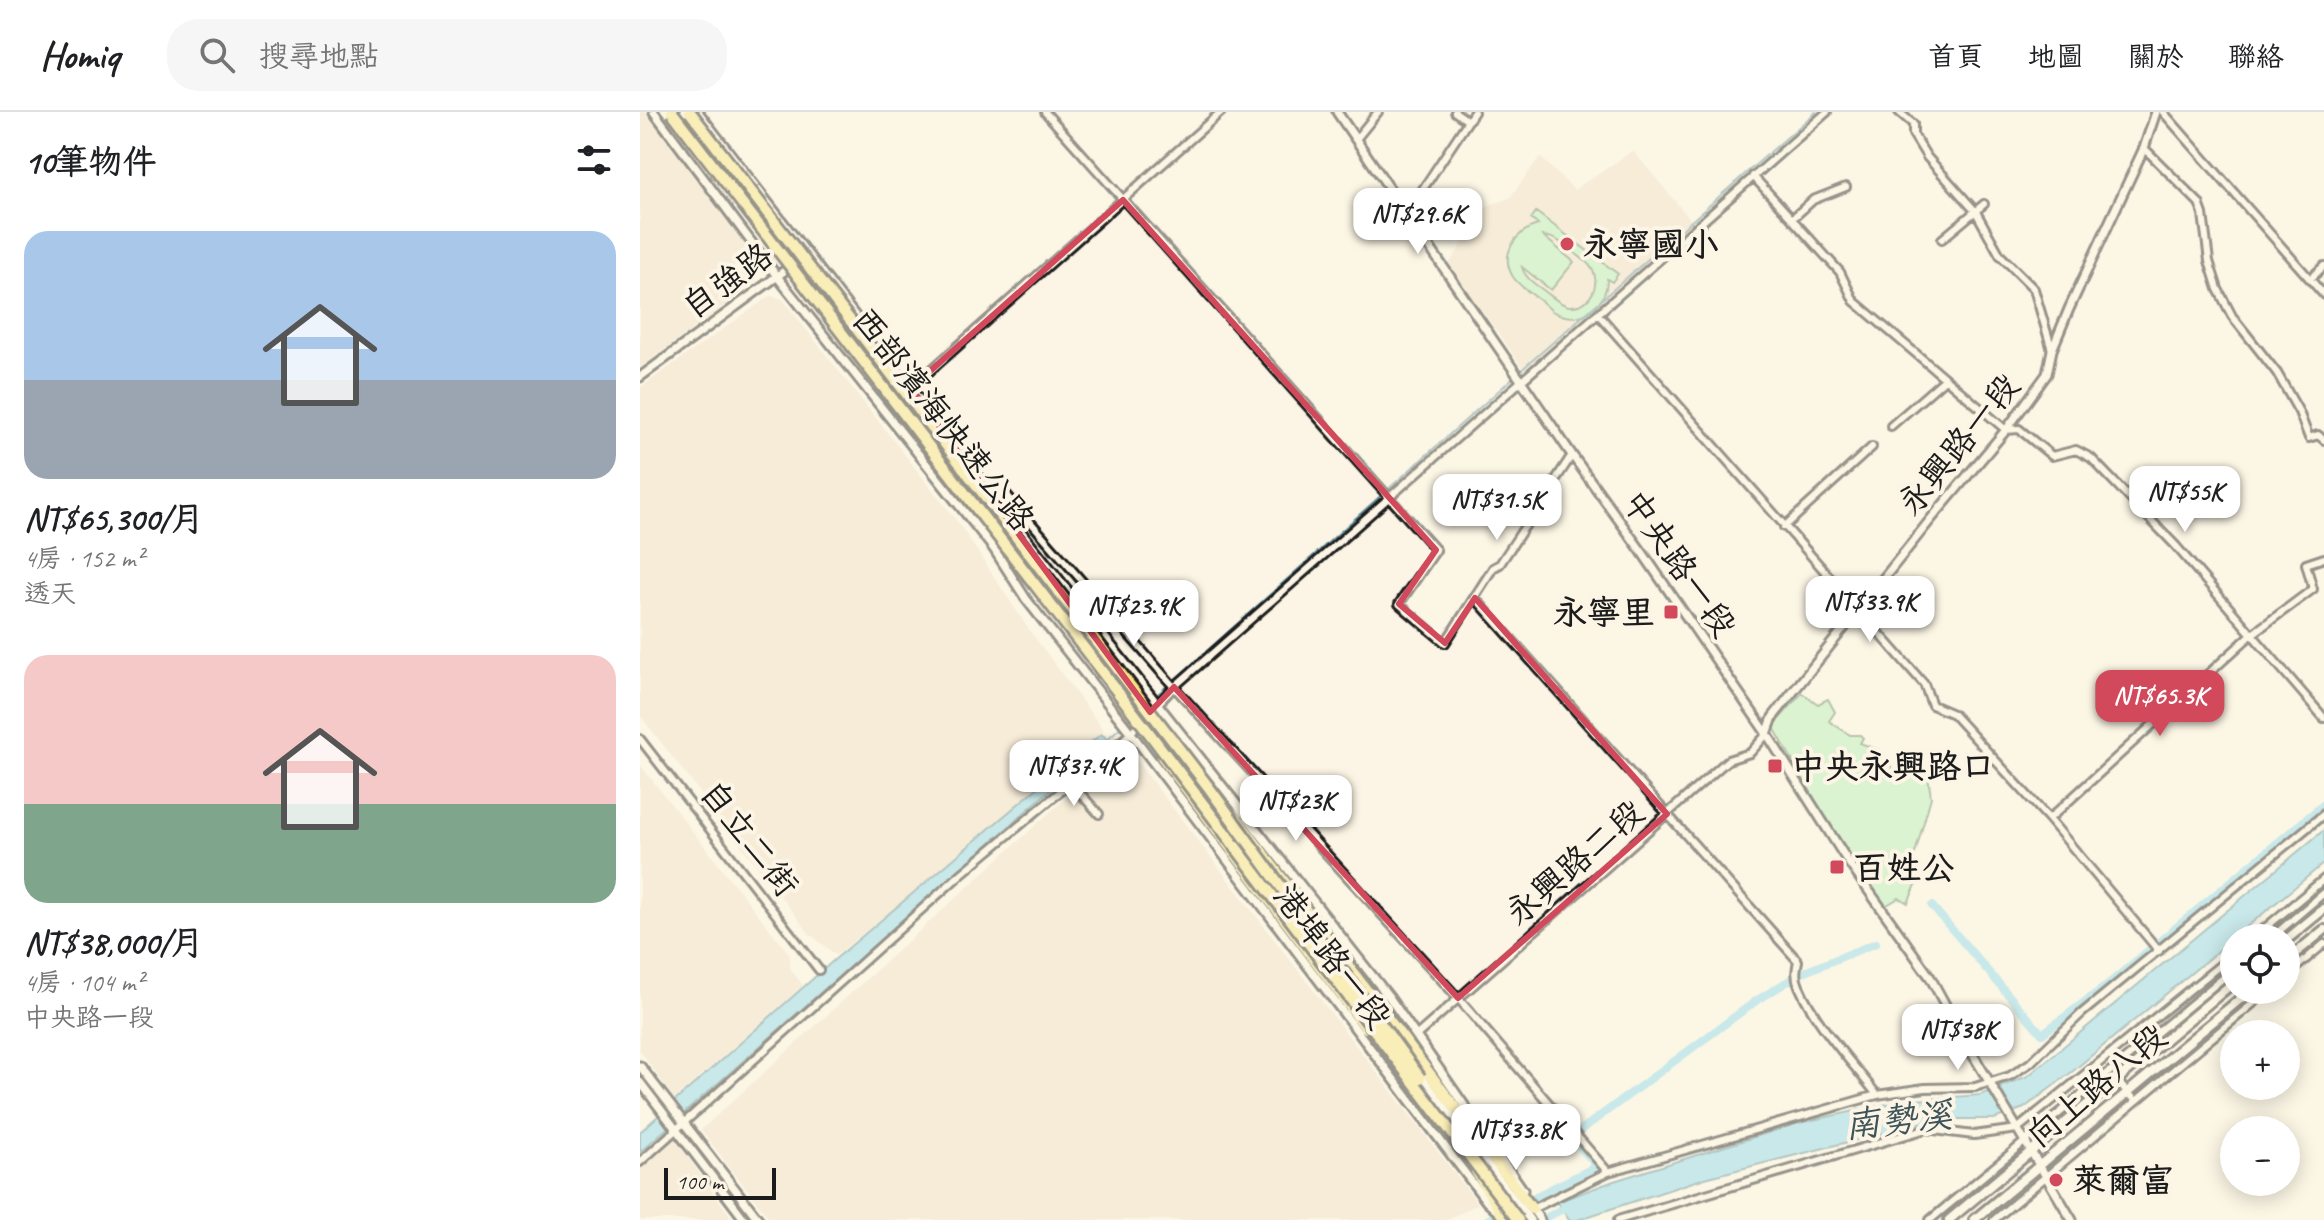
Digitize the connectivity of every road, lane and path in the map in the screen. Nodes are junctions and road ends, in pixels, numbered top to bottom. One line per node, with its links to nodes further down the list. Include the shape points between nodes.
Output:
1 (654, 112): 28 (street, 港埠路一段)
2 (672, 112): 57 (highway, 西部濱海快速公路, bridge)
3 (690, 112): 101 (highway, 西部濱海快速公路, bridge, via 1210,789 1429,1090)
4 (698, 112): 26 (street, 港埠路一段)
5 (1045, 112): 20 (street)
6 (1221, 112): 20 (street)
7 (1337, 112): 16 (street, 中央路一段)
8 (1378, 112): 16 (street)
9 (1455, 112): 15 (street)
10 (1474, 112): 15 (street)
11 (1827, 112): 18 (street)
12 (1899, 112): 22 (street, via 1913,124 1927,157)
13 (2156, 112): 17 (street, 永興路一段)
14 (2163, 112): 29 (street)
15 (1468, 121): 23 (street)
16 (1356, 139): 23 (street, 中央路一段)
17 (2144, 148): 32 (street, 永興路一段); 39 (street, via 2199,203 2209,261 2227,305 2277,373 2309,438 2318,435)
18 (1753, 176): 24 (street); 31 (street)
19 (1846, 187): 24 (street, via 1813,200)
20 (1123, 200): 36 (street); 43 (street)
21 (1984, 204): 22 (street)
22 (1976, 212): 25 (street); 32 (street, via 2000,255 2034,289)
23 (1407, 213): 35 (street, 中央路一段)
24 (1793, 218): 34 (street, via 1840,272 1854,301)
25 (1942, 239)
26 (807, 254): 28 (street, 自強路); 36 (street, 港埠路一段)
27 (2324, 266): 29 (street)
28 (776, 275): 33 (street, 自強路); 46 (street, 港埠路一段)
29 (2310, 279): 30 (street)
30 (2324, 295)
31 (1599, 315): 35 (street); 44 (street)
32 (2052, 350): 38 (street, 永興路一段, via 2047,374)
33 (640, 377)
34 (1945, 379): 37 (street); 38 (street)
35 (1523, 382): 41 (street, 中央路一段); 43 (street)
36 (911, 388): 45 (street, 港埠路一段)
37 (1891, 426)
38 (2006, 430): 50 (street, 永興路一段); 51 (street, via 2019,429 2052,456 2076,450 2091,458)
39 (2324, 440)
40 (1872, 447): 44 (street)
41 (1572, 455): 48 (street); 58 (street, 中央路一段)
42 (1007, 495): 52 (street)
43 (1389, 499): 48 (street, via 1436,550 1399,604 1445,643); 52 (street)
44 (1784, 527): 50 (street)
45 (1020, 530): 49 (street); 53 (street, 港埠路一段)
46 (994, 549): 49 (street); 56 (street, 港埠路一段, via 1026,599)
47 (2324, 558): 51 (street, via 2306,564 2313,589)
48 (1475, 598): 62 (street)
49 (1058, 602): 54 (street, 港埠路一段)
50 (1860, 609): 58 (street, 永興路一段, via 1773,717); 64 (street, via 1924,684 1932,705 1953,714)
51 (2251, 635): 55 (street); 64 (street)
52 (1174, 687): 53 (street); 80 (street)
53 (1157, 705): 54 (street); 83 (street, 港埠路一段)
54 (1145, 716): 56 (street); 101 (street, 港埠路一段)
55 (2324, 718)
56 (1131, 733): 60 (street); 104 (street, 港埠路一段)
57 (1150, 734): 104 (highway, bridge, via 1183,787 1480,1177); 105 (highway, 西部濱海快速公路, bridge)
58 (1767, 734): 62 (street, 永興路二段, via 1750,753 1728,760); 88 (street, 中央路一段, via 1930,977)
59 (640, 739): 77 (street, 自立二街)
60 (1070, 782): 61 (street); 93 (street)
61 (1099, 814)
62 (1667, 814): 80 (street, 永興路二段); 90 (street, via 1798,961 1798,984 1817,1017)
63 (2324, 814): 74 (street)
64 (2049, 819): 74 (street)
65 (2324, 879): 68 (street)
66 (2324, 893): 69 (street)
67 (2324, 909): 70 (main road)
68 (2270, 924)
69 (2287, 924)
70 (2300, 929)
71 (2324, 930): 73 (main road)
72 (2324, 944): 75 (street)
73 (2300, 950)
74 (2159, 951): 88 (street, via 2030,1063)
75 (2300, 964)
76 (2220, 965): 94 (street)
77 (819, 970)
78 (2220, 980): 85 (street)
79 (2220, 994): 86 (main road, 向上路八段)
80 (1458, 998): 83 (street, 永興路二段); 99 (street)
81 (2234, 1004): 89 (main road, 向上路八段)
82 (2252, 1004): 91 (street)
83 (1417, 1035): 101 (street, 港埠路一段, via 1512,1171)
84 (640, 1066): 92 (street)
85 (2108, 1072): 86 (street); 95 (street)
86 (2116, 1081): 89 (street); 96 (main road, 向上路八段)
87 (640, 1082): 92 (street)
88 (1993, 1087): 90 (street); 94 (street, 中央路一段)
89 (2127, 1093): 91 (street); 98 (main road, 向上路八段)
90 (1877, 1095): 99 (street)
91 (2136, 1101): 100 (street)
92 (666, 1108): 93 (street)
93 (679, 1124): 97 (street); 102 (street); 103 (street)
94 (2017, 1129): 95 (street); 107 (street, via 1974,1135 1926,1129)
95 (2025, 1142): 96 (street); 108 (street)
96 (2031, 1152): 98 (street); 109 (main road, 向上路八段)
97 (640, 1162)
98 (2040, 1167): 100 (street); 110 (main road, 向上路八段)
99 (1608, 1172): 101 (street)
100 (2045, 1177): 111 (street); 112 (street)
101 (1530, 1216): 106 (street, 港埠路一段)
102 (745, 1220)
103 (759, 1220)
104 (1505, 1220)
105 (1518, 1220)
106 (1540, 1220)
107 (1618, 1220)
108 (1930, 1220)
109 (1949, 1220)
110 (1974, 1220)
111 (1994, 1220)
112 (2072, 1220)

